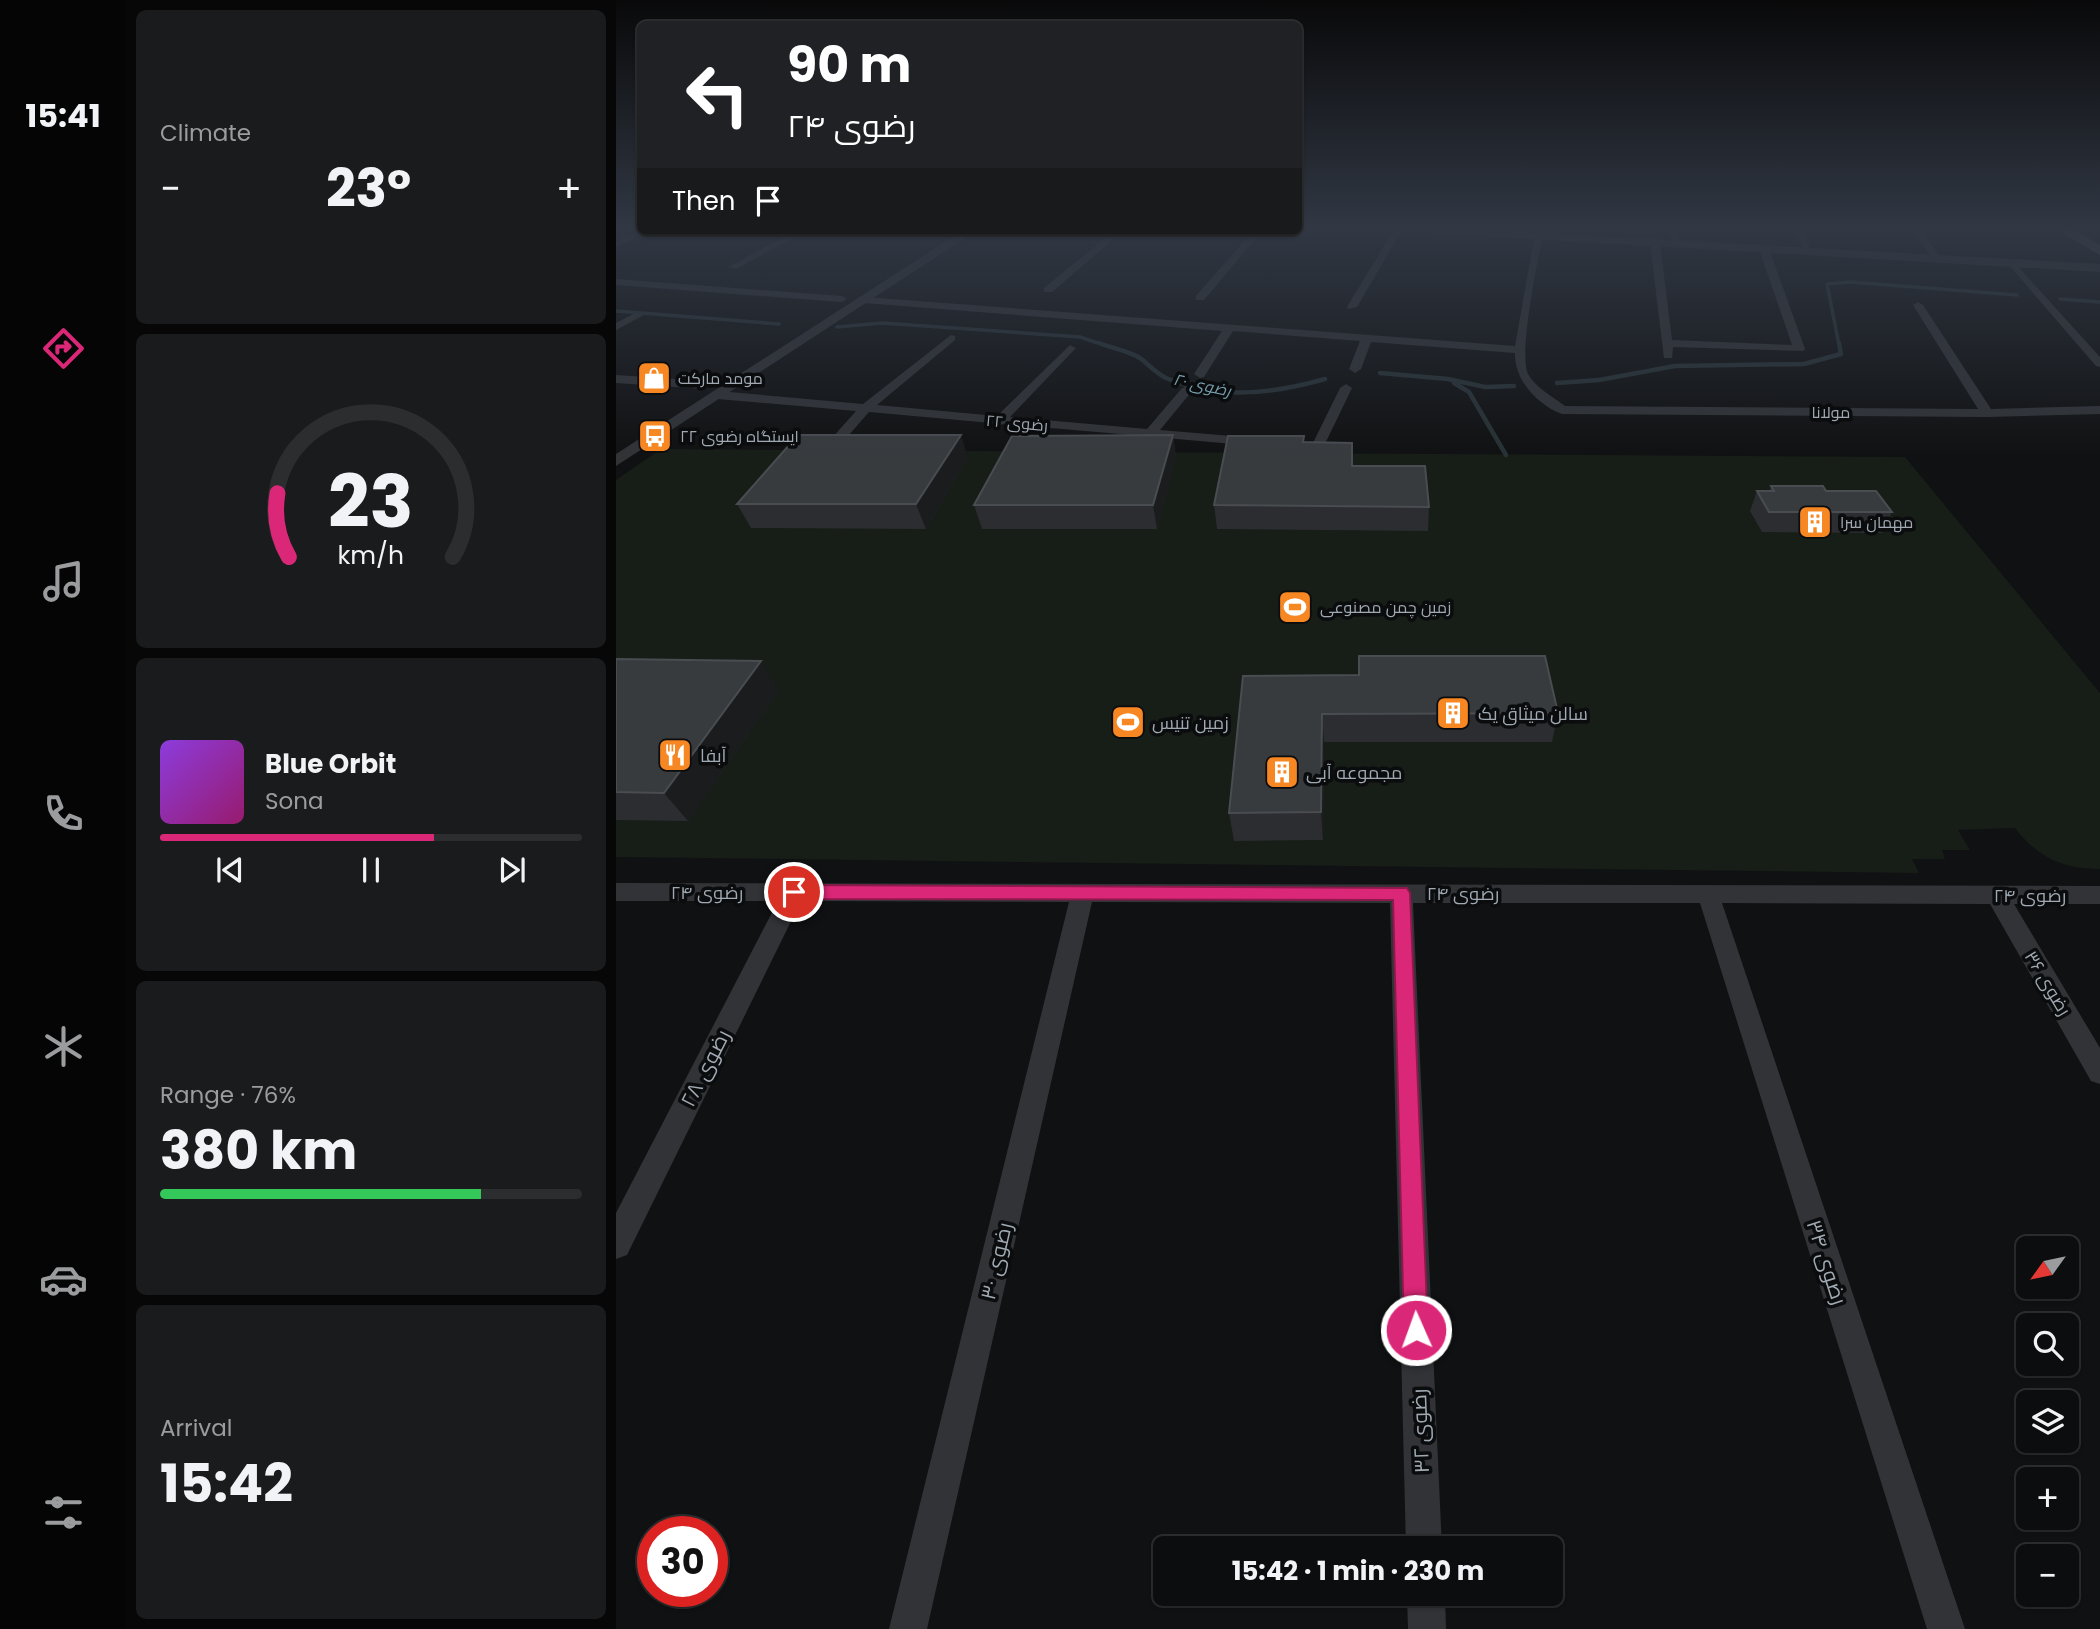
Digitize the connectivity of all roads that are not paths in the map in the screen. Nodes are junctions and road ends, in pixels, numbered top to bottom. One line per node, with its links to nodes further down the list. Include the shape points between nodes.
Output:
1 (834, 304): 21 (street)
2 (858, 304): 28 (street)
3 (918, 304): 13 (street)
4 (1354, 304): 10 (street)
5 (1527, 304): 18 (street)
6 (1663, 304): 16 (street)
7 (1783, 304): 16 (street, via 1799,349)
8 (2048, 304): 20 (street)
9 (1918, 305): 32 (street)
10 (1352, 307)
11 (639, 315): 12 (street)
12 (616, 327)
13 (1230, 327): 15 (street); 23 (street)
14 (951, 338): 30 (street)
15 (1367, 338): 18 (street); 22 (street)
16 (1668, 343): 19 (street)
17 (1070, 348): 33 (street)
18 (1520, 350): 32 (street, مولانا, via 1521,370 1562,410)
19 (1668, 358)
20 (2100, 364)
21 (736, 365)
22 (1355, 369)
23 (1200, 374)
24 (616, 379): 25 (street)
25 (710, 382): 29 (street)
26 (1346, 388): 34 (street, رضوی ۲۲, via 1317,447)
27 (1186, 391): 34 (street)
28 (718, 395): 30 (street, رضوی ۲۲); 36 (street)
29 (683, 399)
30 (865, 409): 33 (street, رضوی ۲۲); 35 (street)
31 (2100, 410): 32 (street, مولانا)
32 (1987, 413)
33 (998, 422): 34 (street, رضوی ۲۲)
34 (1149, 435)
35 (830, 448)
36 (616, 461)
37 (616, 892): 38 (street, رضوی ۲۴)
38 (794, 892): 39 (street, رضوی ۲۴); 45 (street, رضوی ۲۸)
39 (1083, 892): 40 (street, رضوی ۲۴); 48 (street, رضوی ۳۰)
40 (1401, 893): 41 (street, رضوی ۲۴); 46 (street, رضوی ۳۲)
41 (1708, 894): 42 (street, رضوی ۲۴); 50 (street, رضوی ۳۴)
42 (1996, 894): 43 (street, رضوی ۲۴); 44 (street, رضوی ۳۶)
43 (2100, 895)
44 (2100, 1072)
45 (616, 1244)
46 (1424, 1536)
47 (1426, 1606): 49 (street)
48 (908, 1629)
49 (1427, 1629)
50 (1945, 1629)

